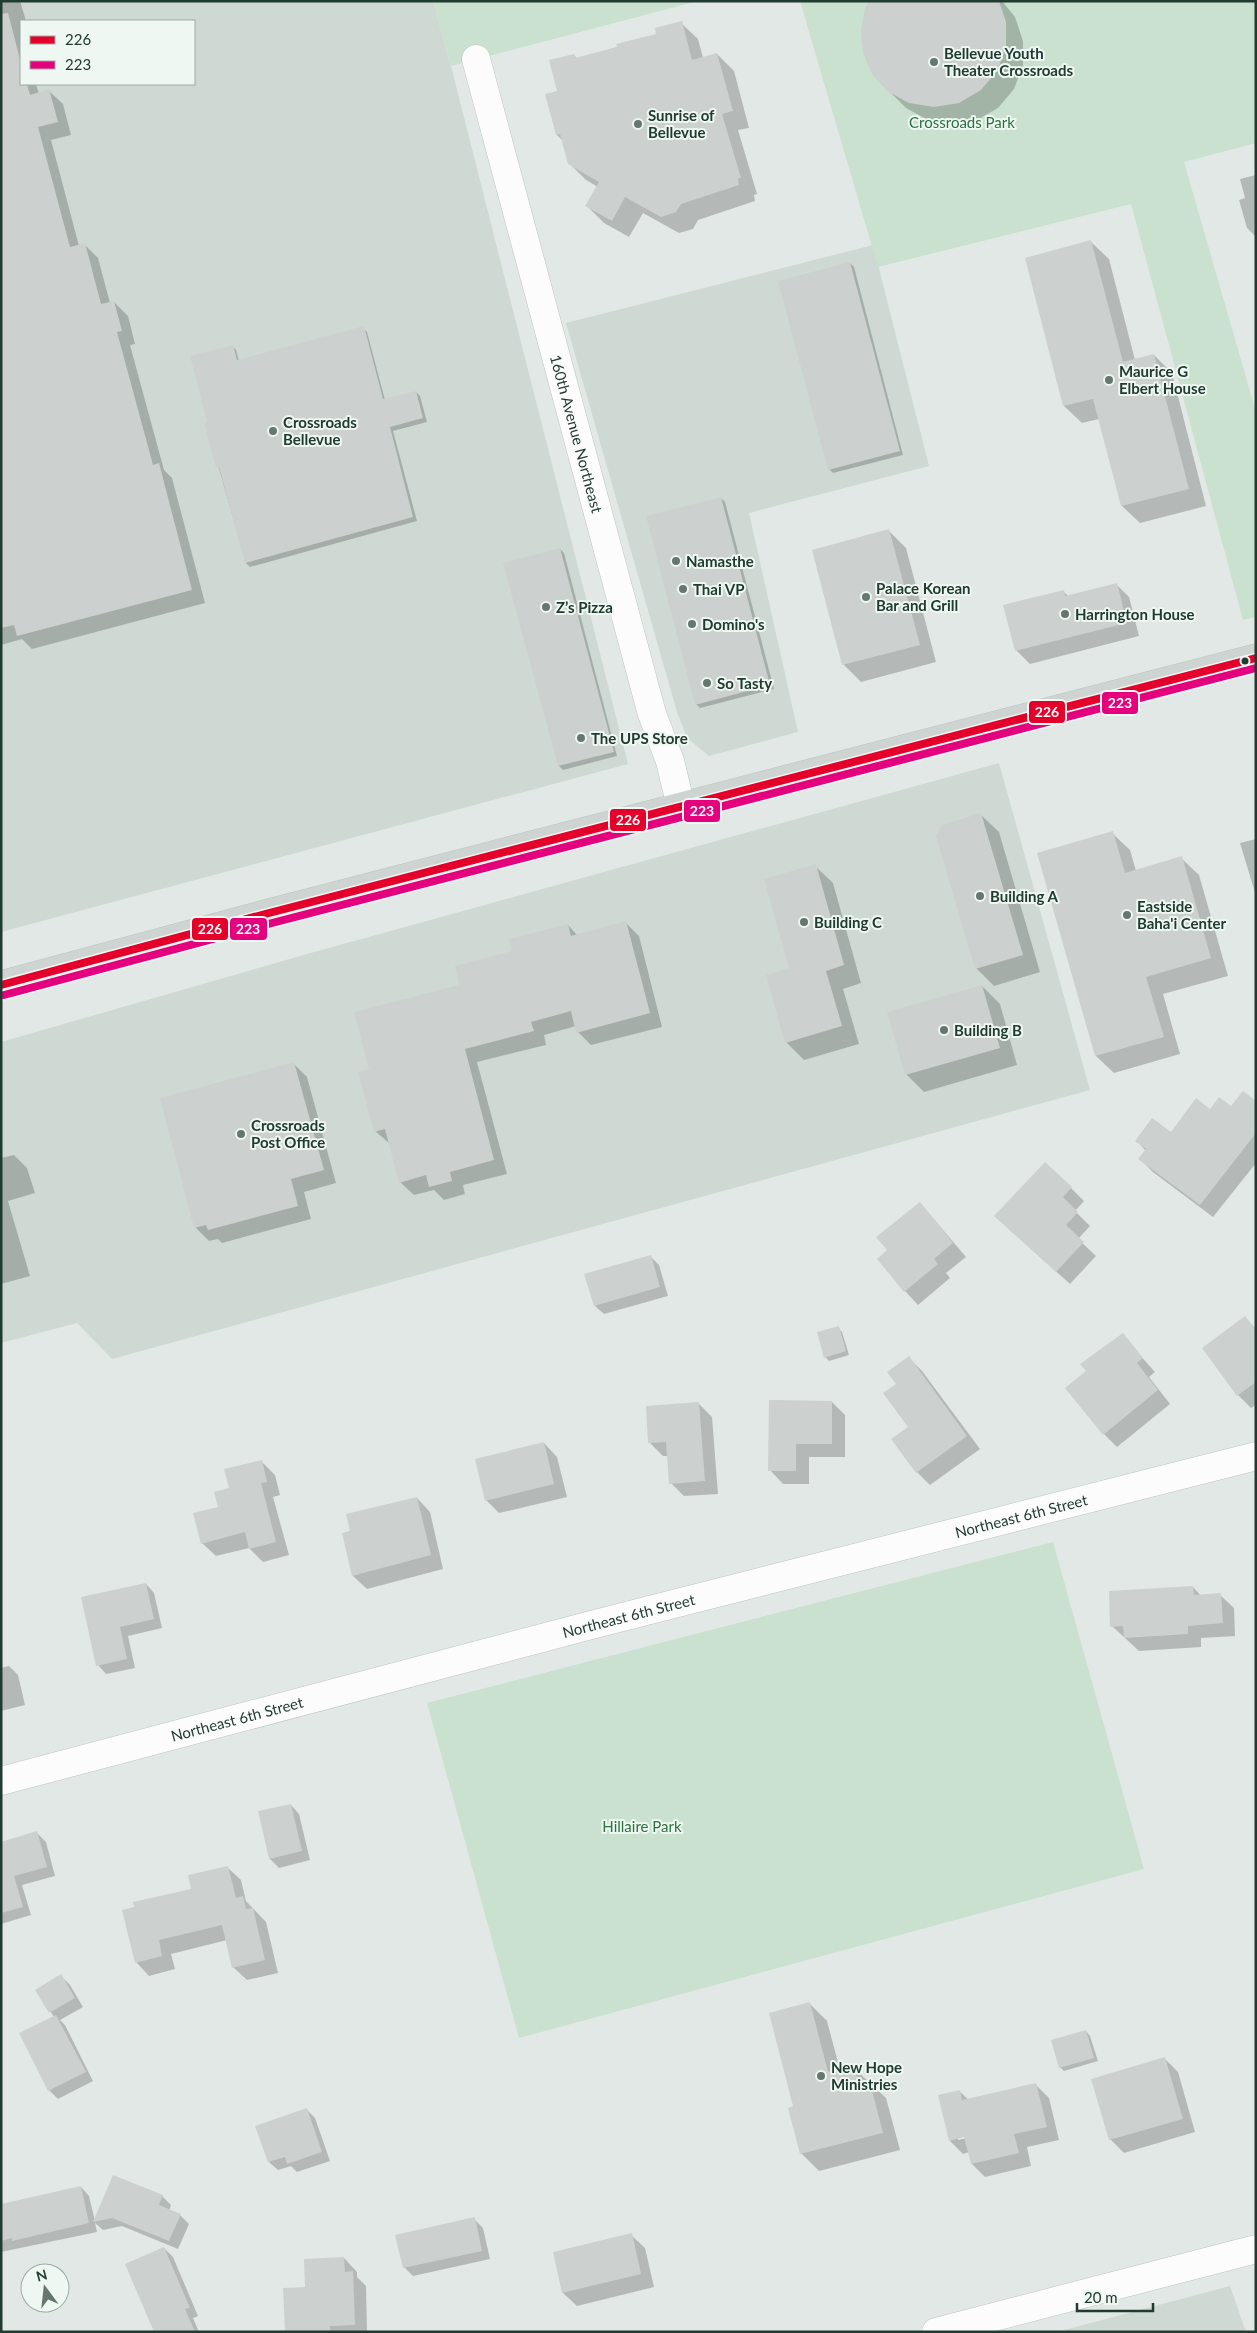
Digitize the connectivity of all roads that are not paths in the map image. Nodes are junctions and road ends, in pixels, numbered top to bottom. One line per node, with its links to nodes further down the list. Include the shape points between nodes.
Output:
1 (476, 59): 3 (street, 160th Avenue Northeast, via 652,714 670,761)
2 (1256, 658): 3 (main road)
3 (681, 807): 4 (main road)
4 (1, 985)
5 (1256, 1456): 6 (street, Northeast 6th Street, via 623,1617)
6 (1, 1781)
7 (1256, 2249): 8 (street)
8 (936, 2332)

